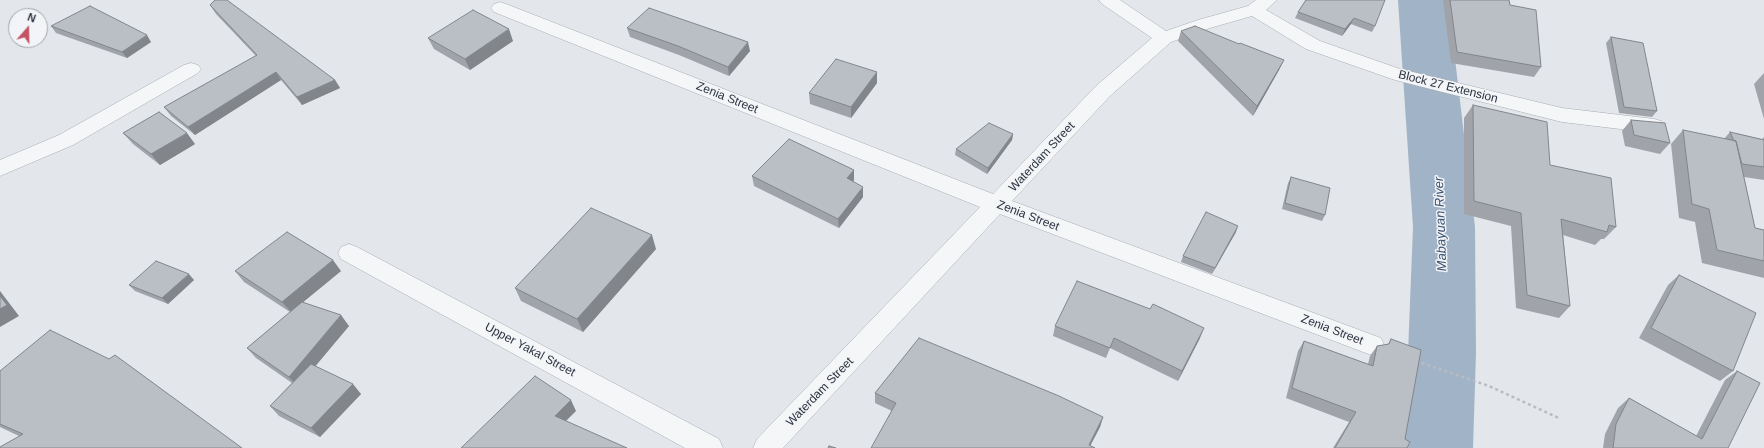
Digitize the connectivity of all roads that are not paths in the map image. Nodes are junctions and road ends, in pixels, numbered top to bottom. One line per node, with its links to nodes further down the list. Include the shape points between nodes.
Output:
1 (1108, 0): 4 (street)
2 (1261, 5): 4 (street, Waterdam Street); 6 (street, Block 27 Extension, via 1313,45 1395,74 1562,115)
3 (500, 8): 8 (street, Zenia Street)
4 (1164, 38): 8 (street, Waterdam Street, via 1103,91)
5 (191, 69): 7 (street, via 66,140)
6 (1654, 126)
7 (0, 168)
8 (998, 205): 10 (street, Zenia Street); 12 (street, Waterdam Street)
9 (349, 253): 11 (street, Upper Yakal Street)
10 (1372, 345)
11 (710, 448)
12 (766, 448)

